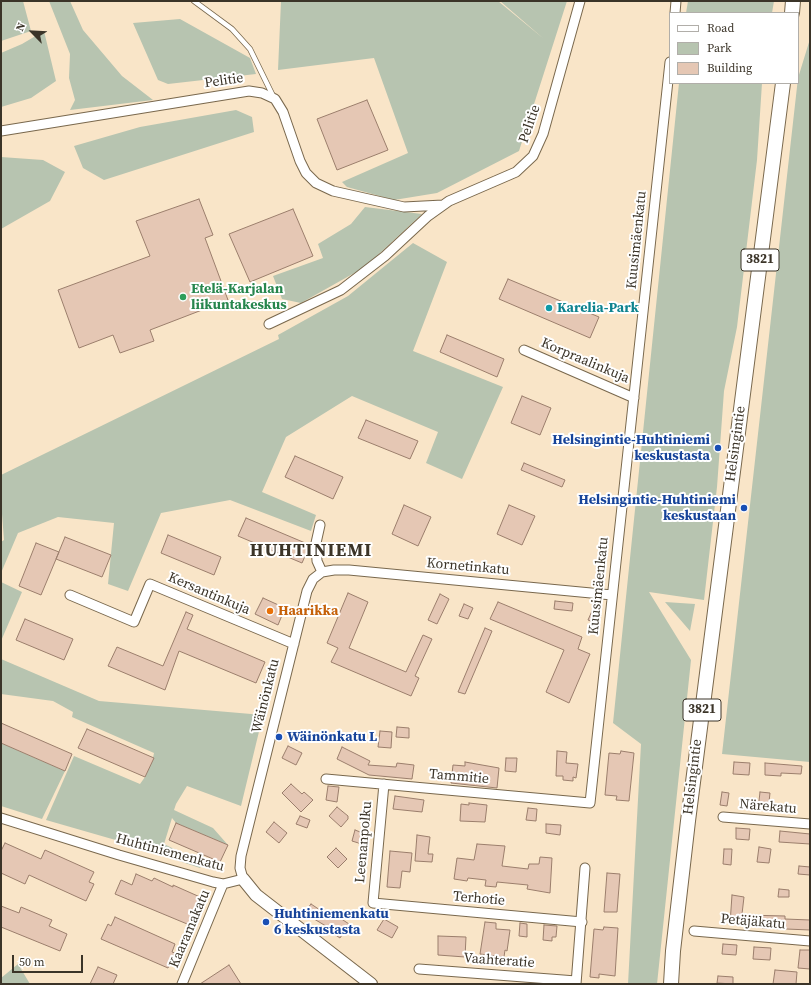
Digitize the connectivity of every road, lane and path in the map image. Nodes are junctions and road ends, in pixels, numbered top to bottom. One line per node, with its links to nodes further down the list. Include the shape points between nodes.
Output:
1 (194, 1): 7 (lane, via 232,29 250,49)
2 (580, 1): 9 (street, Pelitie, via 543,134 533,156 516,172)
3 (676, 1): 4 (street)
4 (675, 12)
5 (669, 71): 12 (street, Kuusimäenkatu)
6 (783, 84): 27 (main road, Helsingintie / 3821, via 717,591)
7 (275, 100): 8 (street, Pelitie, via 249,91); 9 (street, Pelitie, via 283,112 300,161 306,173 316,183 333,191 404,207)
8 (1, 131)
9 (443, 205): 10 (street, Pelitie, via 341,290)
10 (269, 324)
11 (524, 350): 12 (street, Korpraalinkuja)
12 (634, 398): 15 (street, Kuusimäenkatu)
13 (320, 526): 14 (street, via 316,543 317,561)
14 (322, 572): 15 (street, Kornetinkatu, via 349,570); 17 (street, Wäinönkatu, via 313,579 306,591)
15 (612, 595): 20 (street, Kuusimäenkatu)
16 (70, 596): 17 (street, Kersantinkuja, via 134,622 150,584)
17 (294, 644): 25 (street, Wäinönkatu, via 240,856)
18 (326, 779): 19 (street, Tammitie)
19 (384, 784): 20 (street, Tammitie); 28 (street, Leenanpolku)
20 (590, 803)
21 (723, 817): 23 (street, Närekatu)
22 (1, 818): 26 (street, Huhtiniemenkatu, via 119,856)
23 (810, 824)
24 (585, 868): 29 (street)
25 (243, 879): 26 (street, Huhtiniemenkatu); 35 (street, via 256,895)
26 (223, 884): 34 (street, Kaaramakatu)
27 (680, 901): 36 (main road, Helsingintie / 3821); 37 (main road, Helsingintie / 3821)
28 (373, 903): 29 (street, Terhotie)
29 (582, 922): 33 (street)
30 (694, 931): 31 (street, Petäjäkatu)
31 (810, 941)
32 (419, 969): 33 (street, Vaahteratie)
33 (576, 982)
34 (182, 984)
35 (371, 984)
36 (671, 984)
37 (680, 984)

